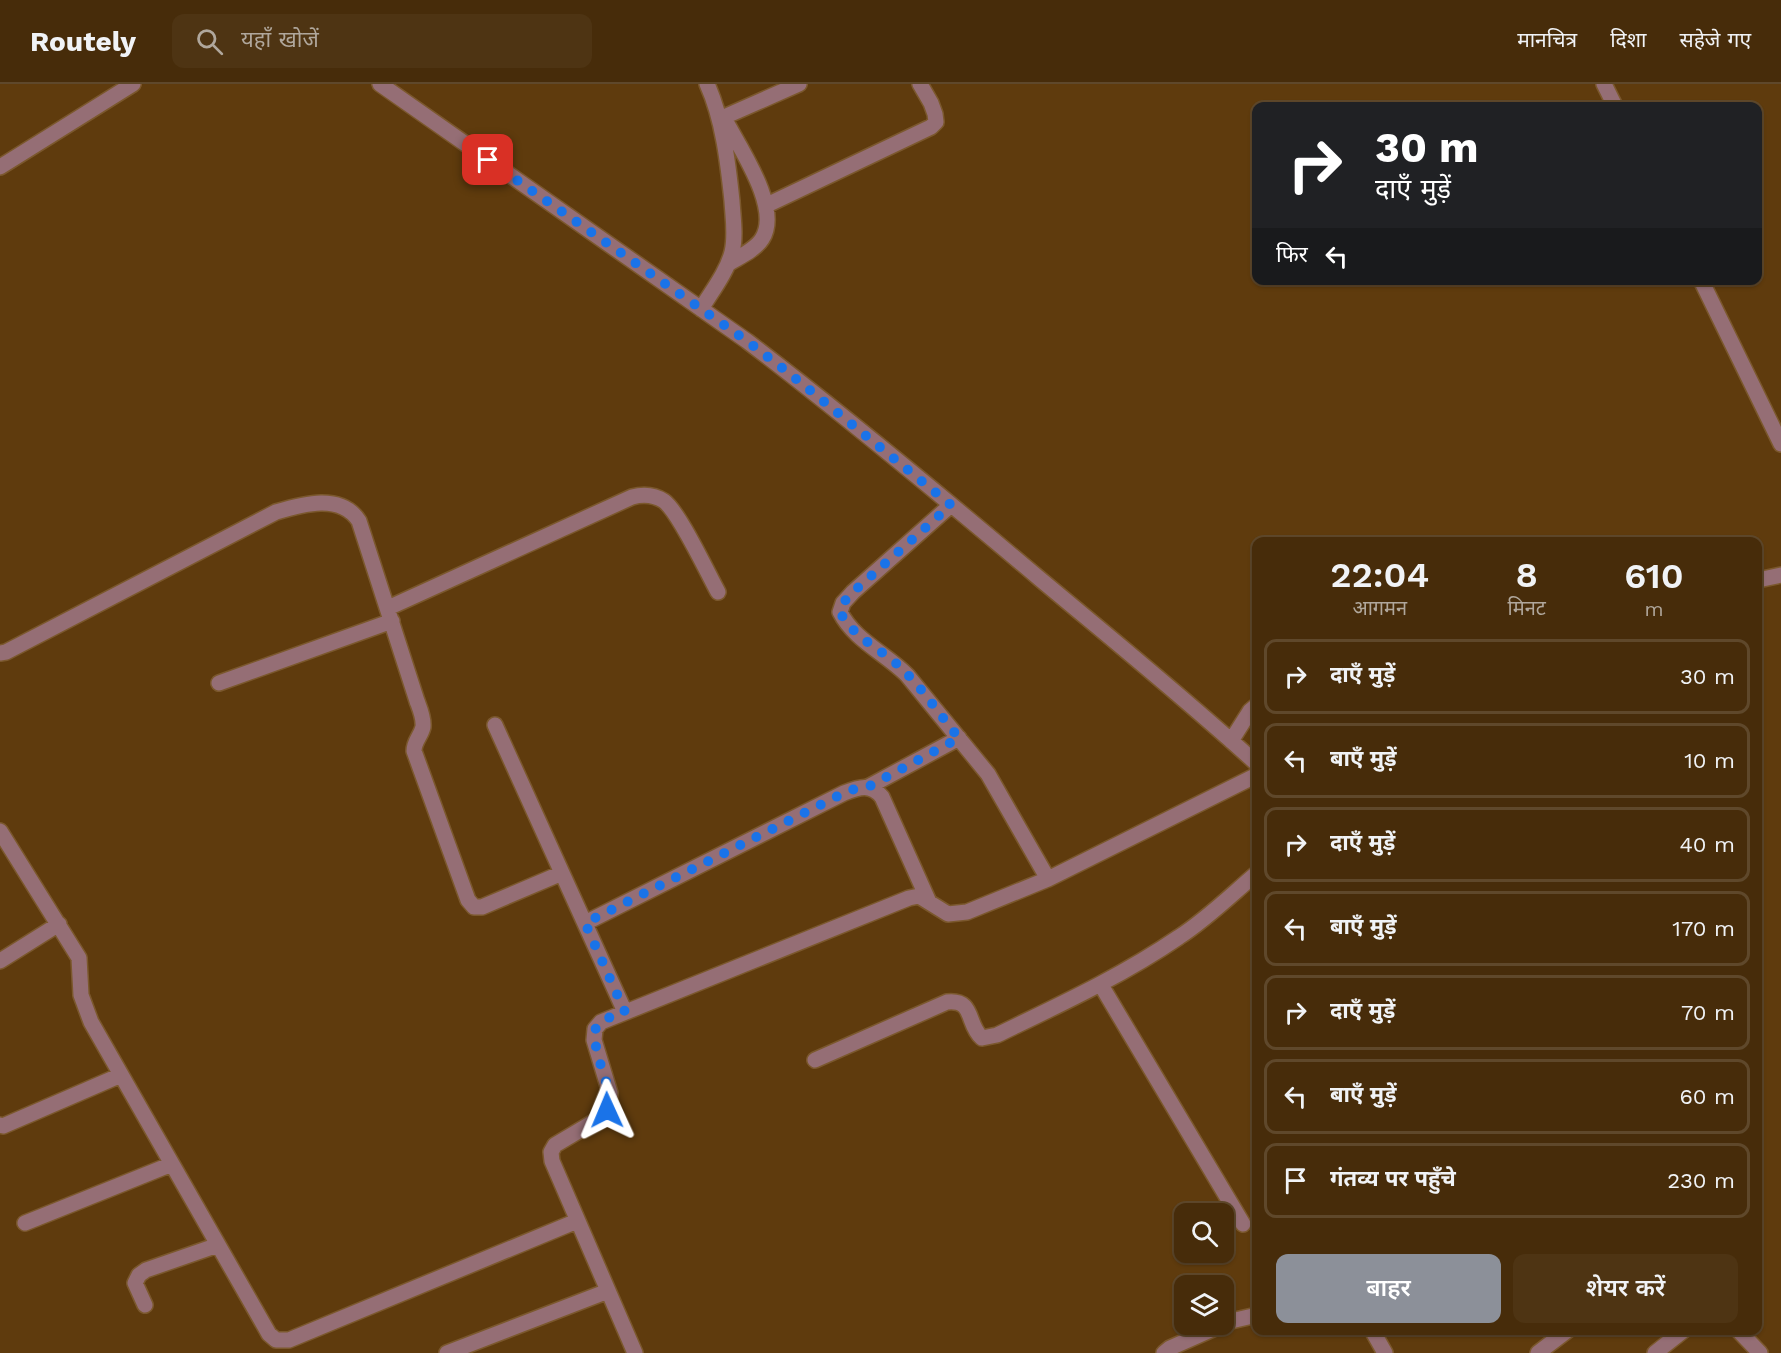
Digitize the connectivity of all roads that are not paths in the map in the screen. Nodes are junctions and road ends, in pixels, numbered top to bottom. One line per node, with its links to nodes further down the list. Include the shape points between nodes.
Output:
1 (133, 84): 9 (street)
2 (380, 84): 13 (street)
3 (799, 84): 8 (street)
4 (920, 84): 10 (street, via 936,114 931,127)
5 (1604, 84): 7 (street)
6 (710, 90): 8 (street); 11 (street, via 727,154 734,234)
7 (1613, 102)
8 (724, 117): 10 (street)
9 (0, 167)
10 (766, 205): 11 (street, via 768,219 761,241)
11 (728, 264): 13 (street)
12 (1703, 285): 14 (street)
13 (701, 309): 15 (street, via 790,374)
14 (1781, 444)
15 (951, 505): 24 (street, via 853,592 840,612 854,633 907,675); 25 (street)
16 (1781, 575): 17 (street)
17 (1762, 579)
18 (718, 592): 19 (street, via 666,502 643,494)
19 (390, 615): 20 (street, via 355,514 320,502 298,505 259,519); 21 (street); 30 (street, via 422,717 423,728 414,751 468,900 474,907 482,907)
20 (0, 653)
21 (219, 683)
22 (1252, 709): 25 (street)
23 (495, 725): 30 (street)
24 (959, 738): 28 (street); 32 (street, via 992,780)
25 (1231, 741): 26 (street)
26 (1252, 760)
27 (1252, 778): 32 (street)
28 (868, 787): 33 (street, via 882,797); 34 (street, via 844,793)
29 (0, 831): 35 (street)
30 (562, 873): 34 (street)
31 (1252, 877): 37 (street, via 1182,936)
32 (1048, 879): 33 (street, via 957,914 948,914)
33 (929, 902): 38 (street, via 919,896 892,903)
34 (585, 923): 38 (street)
35 (59, 924): 36 (street); 40 (street, via 79,958 81,995 88,1015)
36 (0, 961)
37 (1101, 985): 39 (street, via 989,1038 977,1034 963,1004 947,1002); 45 (street)
38 (625, 1012): 43 (street, via 601,1022 595,1029 594,1040 610,1094 607,1110 551,1152)
39 (815, 1060)
40 (121, 1076): 41 (street); 42 (street)
41 (0, 1125)
42 (172, 1164): 44 (street); 46 (street)
43 (577, 1221): 46 (street, via 282,1341 269,1335); 47 (street)
44 (25, 1222)
45 (1243, 1224)
46 (218, 1245): 48 (street, via 146,1269 135,1283)
47 (608, 1291): 54 (street); 55 (street)
48 (145, 1305)
49 (1252, 1316): 56 (street, via 1231,1321)
50 (1375, 1335): 57 (street)
51 (1561, 1335): 58 (street)
52 (1678, 1335): 59 (street)
53 (1743, 1335): 60 (street)
54 (447, 1353)
55 (635, 1353)
56 (1164, 1353)
57 (1385, 1353)
58 (1538, 1353)
59 (1655, 1353)
60 (1760, 1353)

